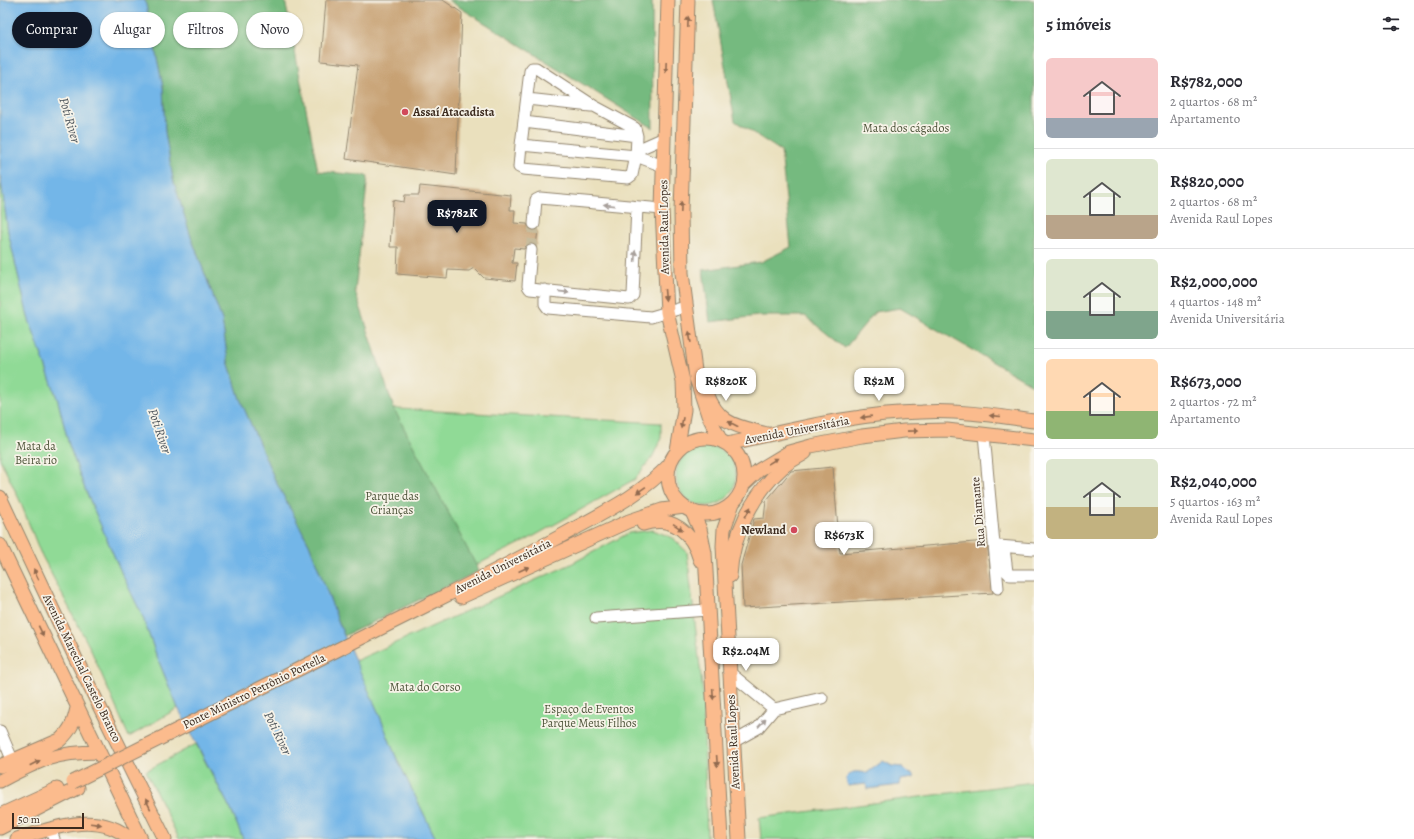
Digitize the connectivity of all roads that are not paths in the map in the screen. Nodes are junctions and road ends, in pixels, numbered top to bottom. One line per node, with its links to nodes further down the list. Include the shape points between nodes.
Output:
1 (668, 0): 3 (main road, Avenida Raul Lopes)
2 (688, 0): 4 (main road, Avenida Raul Lopes, one-way to 2)
3 (667, 43): 4 (main road, via 681,44); 9 (main road, Avenida Raul Lopes, one-way to 9)
4 (686, 54): 18 (main road, Avenida Raul Lopes, one-way to 4, via 681,242)
5 (527, 99): 6 (street); 6 (street, via 530,71 536,68); 7 (street)
6 (594, 106): 8 (street, via 635,128)
7 (524, 122): 8 (street); 10 (street)
8 (637, 136): 11 (street)
9 (664, 138): 11 (street); 12 (main road, Avenida Raul Lopes)
10 (521, 144): 11 (street); 11 (street, via 518,163 523,169 628,178 632,175)
11 (637, 153): 12 (street)
12 (663, 166): 14 (main road, Avenida Raul Lopes)
13 (637, 207): 14 (street); 15 (street, one-way to 15, via 540,198 536,200); 17 (street, one-way to 13, via 625,300 632,297)
14 (662, 209): 19 (main road, Avenida Raul Lopes, one-way to 19)
15 (534, 224)
16 (532, 250): 17 (street, via 528,286 530,289)
17 (545, 290): 19 (street, via 544,304 548,308 651,317)
18 (686, 308): 19 (street); 20 (main road, Avenida Raul Lopes, one-way to 18)
19 (667, 312): 29 (main road, Avenida Raul Lopes, one-way to 29, via 683,381 684,410)
20 (694, 357): 24 (main road, one-way to 20, via 736,426 718,414 708,397); 27 (main road, Avenida Raul Lopes, via 702,400)
21 (1034, 422): 24 (main road, Avenida Universitária, one-way to 24, via 1002,417 922,412 867,416)
22 (1034, 427): 25 (main road, via 1010,425)
23 (984, 434): 25 (main road, Avenida Universitária); 28 (main road, Avenida Universitária, one-way to 23, via 904,431 947,430); 37 (street, Rua Diamante)
24 (770, 435): 27 (main road, Avenida Universitária)
25 (1010, 437): 26 (main road, Avenida Universitária)
26 (1034, 440)
27 (724, 442): 29 (main road, via 708,438 694,440); 31 (main road, via 736,452 742,462)
28 (811, 446): 31 (main road, Avenida Universitária, one-way to 28, via 759,470 778,458); 45 (main road, one-way to 28, via 734,547 743,520 782,468)
29 (677, 451): 30 (main road)
30 (670, 464): 34 (main road, via 671,491); 42 (main road, Avenida Universitária, one-way to 42, via 640,491)
31 (743, 486): 33 (main road)
32 (0, 497): 46 (main road, Avenida Marechal Castelo Branco, one-way to 32)
33 (733, 503): 34 (main road, via 707,514); 45 (main road, Avenida Raul Lopes, via 724,529)
34 (688, 509): 35 (main road, Avenida Universitária, via 662,510); 40 (main road, Avenida Raul Lopes, via 700,529)
35 (601, 534): 40 (main road, one-way to 40, via 608,535 652,521 661,520 672,524 688,536 695,546); 42 (main road, Avenida Universitária, one-way to 35)
36 (0, 545): 47 (main road, Avenida Marechal Castelo Branco, one-way to 47)
37 (999, 546): 38 (street); 39 (street, via 1010,575); 41 (street, Rua Diamante)
38 (1034, 549)
39 (1034, 575)
40 (707, 585): 43 (main road, Avenida Raul Lopes)
41 (998, 588)
42 (436, 604): 58 (main road, Ponte Ministro Petrônio Portella)
43 (708, 610): 44 (street); 60 (main road, Avenida Raul Lopes, one-way to 60)
44 (596, 618)
45 (726, 618): 48 (main road, Avenida Raul Lopes)
46 (76, 659): 47 (main road); 67 (main road, Avenida Marechal Castelo Branco, one-way to 46)
47 (58, 667): 50 (main road, Avenida Marechal Castelo Branco)
48 (729, 672): 51 (street); 53 (main road, Avenida Raul Lopes)
49 (822, 698): 51 (street)
50 (77, 708): 54 (main road, Avenida Marechal Castelo Branco); 55 (main road, via 73,725 60,740)
51 (774, 709): 53 (street, one-way to 51, via 758,728)
52 (0, 731): 55 (street)
53 (733, 742): 59 (main road, Avenida Raul Lopes)
54 (98, 752): 57 (main road, one-way to 54, via 60,754); 66 (main road, Avenida Marechal Castelo Branco)
55 (12, 759): 56 (main road)
56 (0, 766)
57 (0, 781)
58 (75, 785): 61 (main road); 62 (main road)
59 (736, 793): 60 (main road); 69 (main road, Avenida Raul Lopes)
60 (719, 794): 68 (main road, Avenida Raul Lopes)
61 (0, 815)
62 (0, 828)
63 (52, 834): 64 (main road); 65 (main road, one-way to 65, via 73,824 90,823 120,830)
64 (17, 839)
65 (130, 839)
66 (141, 839)
67 (165, 839)
68 (721, 839)
69 (739, 839)

